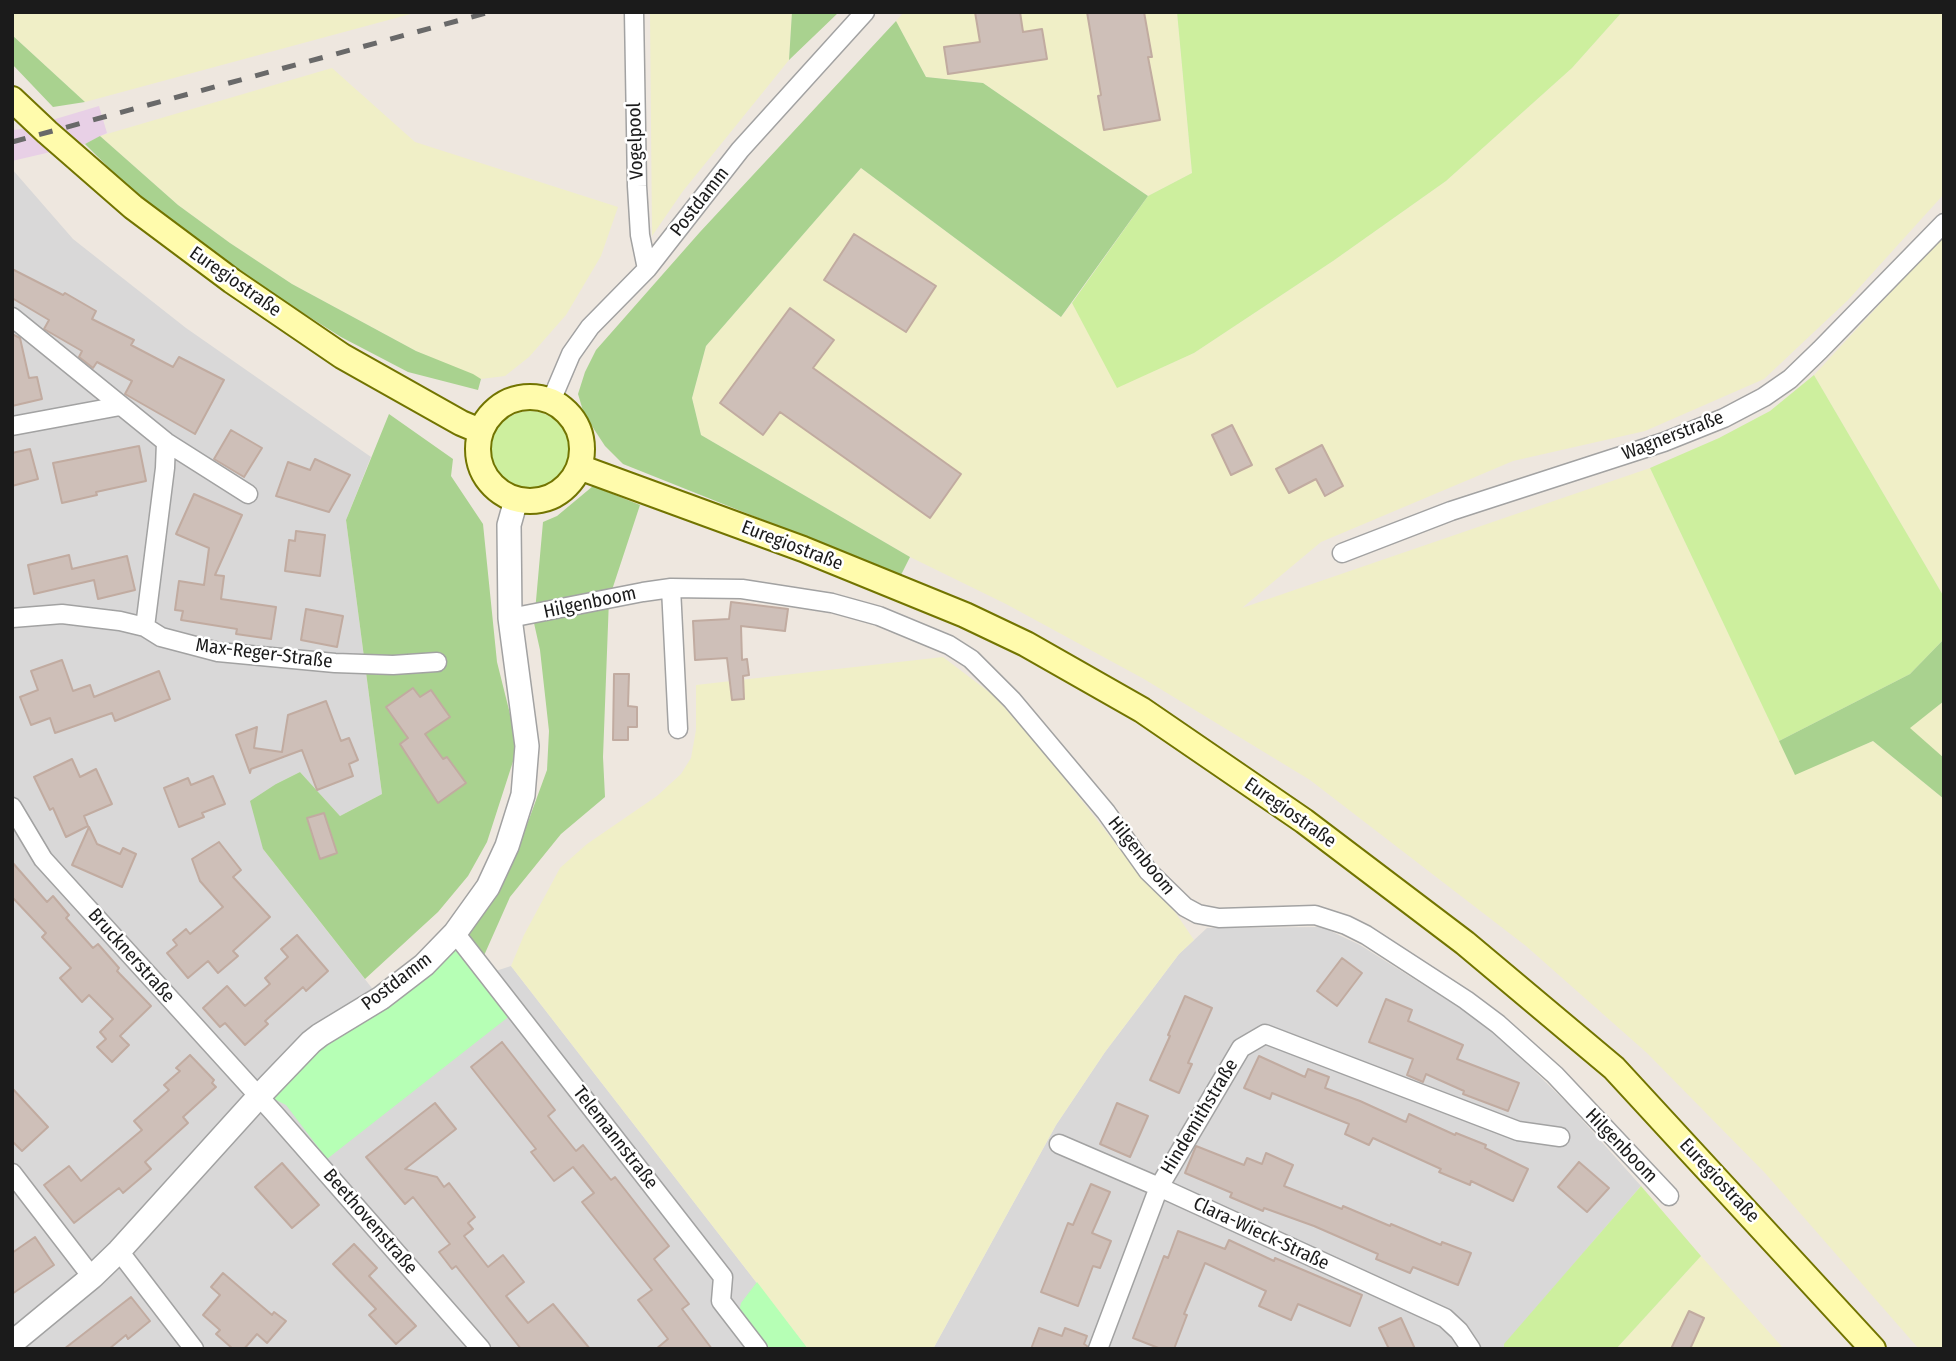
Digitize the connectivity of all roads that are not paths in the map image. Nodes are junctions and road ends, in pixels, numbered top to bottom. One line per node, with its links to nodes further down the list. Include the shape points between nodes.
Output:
1 (634, 12): 5 (street, Vogelpool, via 637,186)
2 (865, 12): 5 (street, Postdamm, via 740,150)
3 (12, 99): 10 (main road, Euregiostraße, via 133,207 232,281 342,356)
4 (1944, 223): 15 (street, Wagnerstraße, via 1821,350 1764,397 1664,442 1451,511)
5 (647, 269): 7 (street, Postdamm, via 590,327)
6 (12, 317): 8 (street)
7 (551, 401): 10 (main road, via 517,398 488,416); 12 (main road, via 565,410 581,436)
8 (120, 406): 9 (street); 11 (street)
9 (12, 426)
10 (480, 431): 14 (main road, via 480,466 500,493)
11 (166, 442): 13 (street); 19 (street)
12 (579, 467): 14 (main road, via 560,492 531,502); 38 (main road, Euregiostraße, via 803,549 965,615 1026,644 1153,717 1304,821 1455,934 1614,1068)
13 (248, 494)
14 (516, 500): 18 (street, Postdamm, via 509,524)
15 (1342, 553)
16 (671, 588): 18 (street, Hilgenboom); 21 (street); 29 (street, Hilgenboom, via 741,589 832,603 879,616 949,645 1005,692 1106,812 1148,871 1185,907 1219,918 1315,915 1366,935 1498,1024 1555,1075)
17 (12, 618): 19 (street, Max-Reger-Straße, via 62,614)
18 (510, 618): 23 (street, Postdamm, via 527,746 523,795 488,887)
19 (145, 627): 20 (street, Max-Reger-Straße, via 161,637 218,652 335,663)
20 (437, 662)
21 (678, 729)
22 (12, 807): 24 (street, Brucknerstraße, via 43,859)
23 (455, 933): 24 (street, Postdamm, via 424,965 381,998 320,1035); 35 (street, Telemannstraße, via 723,1277 721,1301)
24 (258, 1097): 30 (street, Postdamm); 34 (street, Beethovenstraße)
25 (1560, 1137): 28 (street, Hindemithstraße, via 1518,1131 1265,1034 1241,1048)
26 (1059, 1144): 28 (street, Clara-Wieck-Straße)
27 (12, 1173): 31 (street)
28 (1159, 1187): 36 (street, Hindemithstraße); 37 (street, Clara-Wieck-Straße, via 1445,1318)
29 (1669, 1196)
30 (119, 1251): 31 (street, Postdamm); 33 (street)
31 (92, 1277): 32 (street, Postdamm)
32 (12, 1343)
33 (194, 1349)
34 (481, 1349)
35 (758, 1349)
36 (1098, 1349)
37 (1471, 1349)
38 (1873, 1349)

